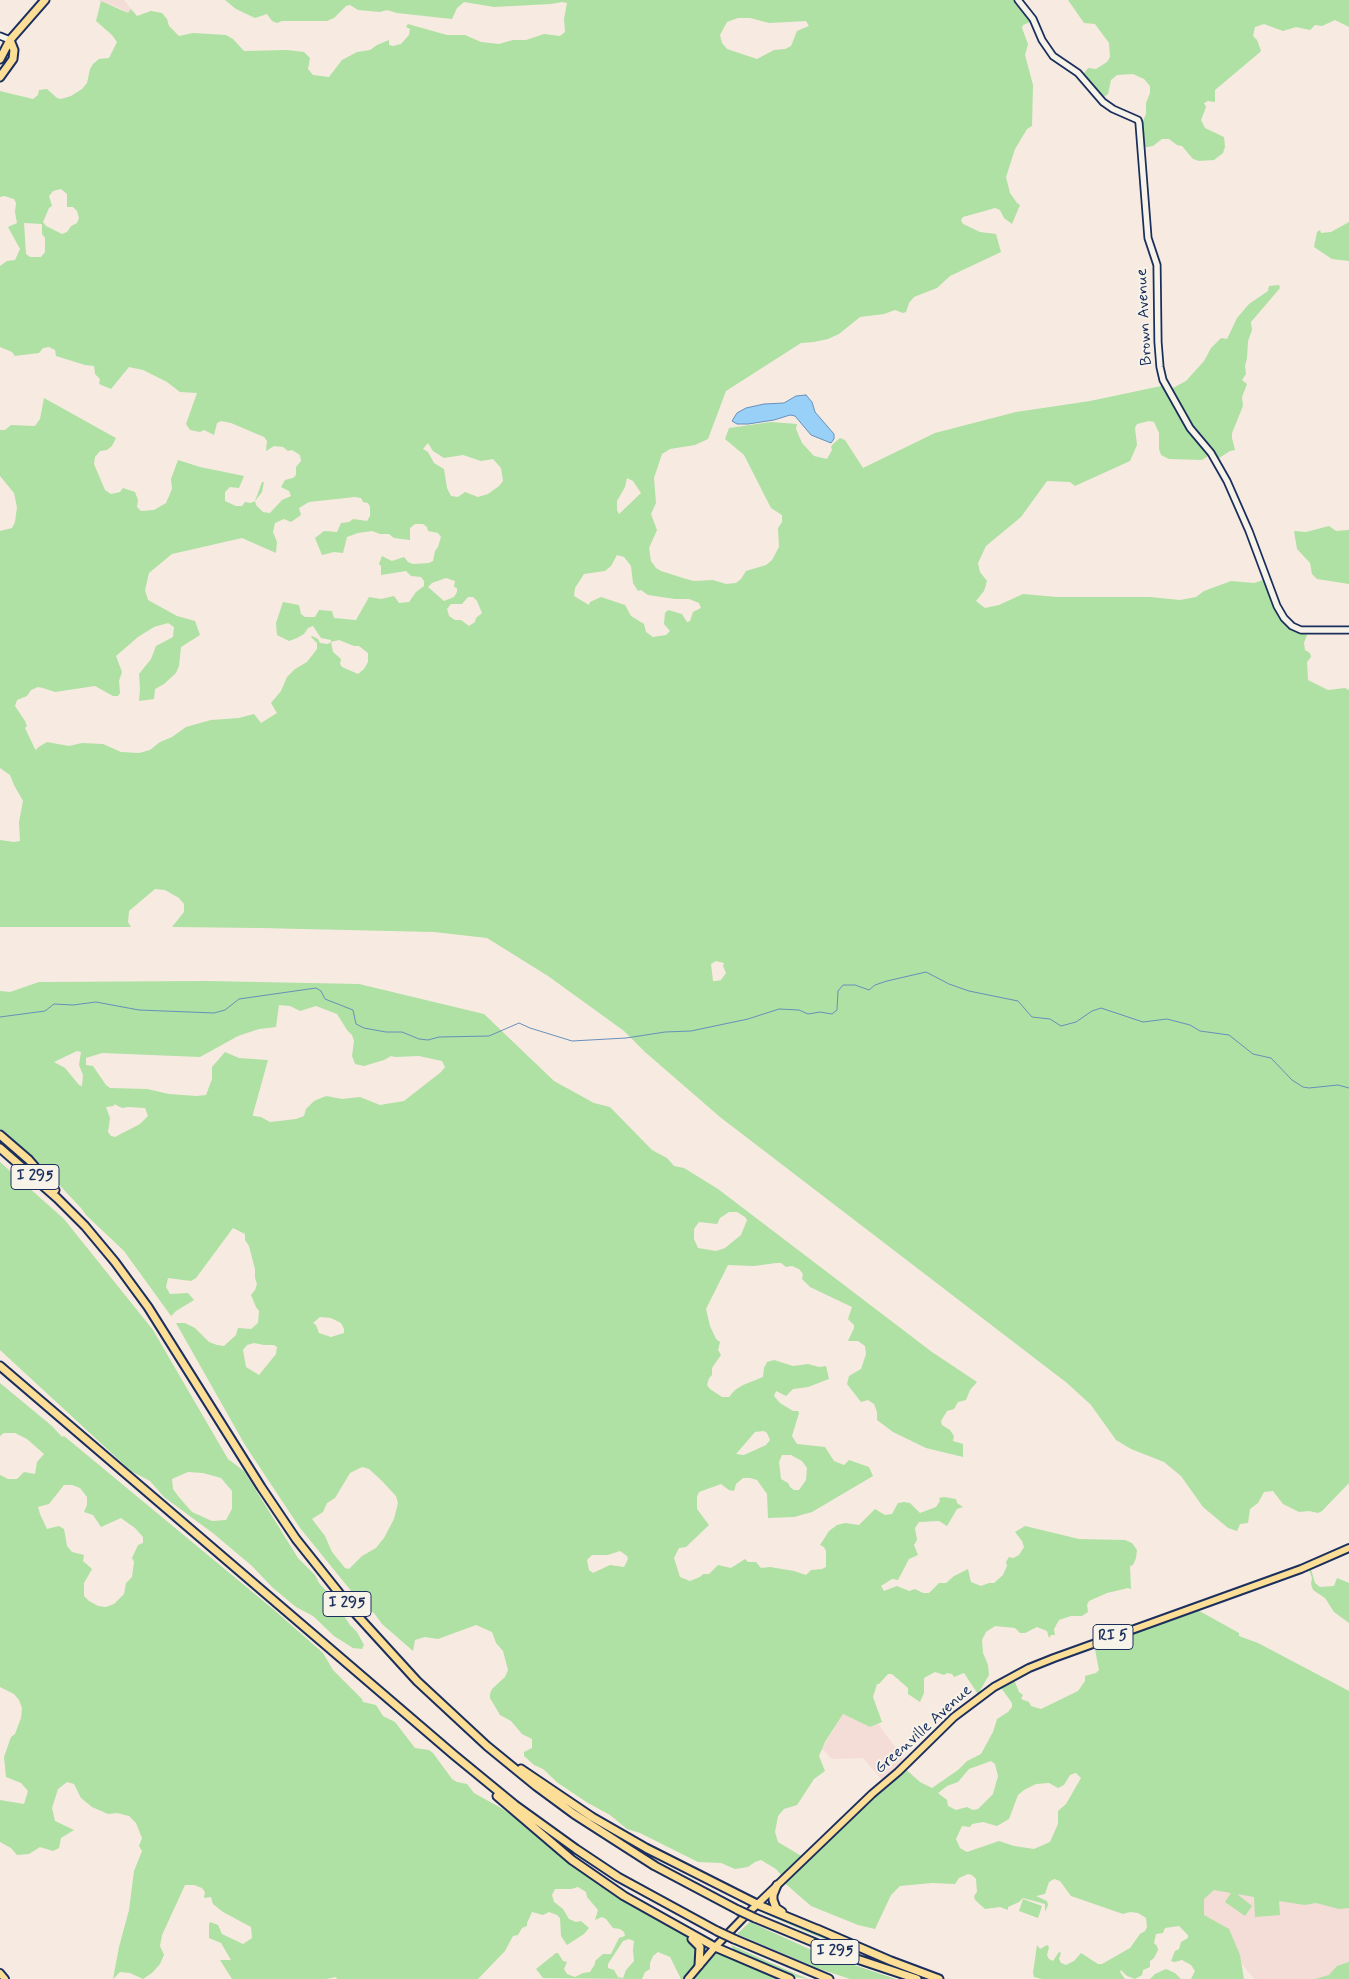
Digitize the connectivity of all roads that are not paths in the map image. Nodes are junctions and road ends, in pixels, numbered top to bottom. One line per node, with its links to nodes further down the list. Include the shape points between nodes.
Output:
1 (45, 0): 4 (highway)
2 (1018, 0): 7 (street, Brown Avenue, via 1033,19 1053,56 1078,73 1113,110 1139,122 1148,238 1157,265 1158,342 1163,380 1190,428 1211,453 1227,480 1277,606 1284,618 1301,630)
3 (0, 36): 4 (street)
4 (10, 40): 5 (highway); 6 (highway, via 13,59)
5 (0, 59)
6 (0, 77)
7 (1349, 630)
8 (0, 1135): 10 (highway, via 46,1179)
9 (0, 1148): 10 (highway, I 295)
10 (68, 1209): 13 (highway, I 295, via 110,1256 148,1307 265,1493 315,1564 397,1660)
11 (0, 1366): 14 (highway, I 295)
12 (1349, 1548): 15 (main road, Greenville Avenue / RI 5, via 1301,1569 1054,1658 1010,1677 980,1696 949,1722)
13 (487, 1746): 16 (highway, via 619,1833); 26 (highway, I 295, bridge, via 536,1786 668,1874 755,1918 842,1954)
14 (484, 1780): 17 (highway, via 506,1804 572,1860 611,1888); 25 (highway, I 295, bridge, via 605,1868 657,1899 734,1939)
15 (777, 1885): 16 (main road, Greenville Avenue / RI 5); 18 (highway, via 773,1898 776,1908)
16 (758, 1904): 18 (highway); 19 (main road, Greenville Avenue / RI 5)
17 (672, 1924): 19 (highway); 20 (highway, via 699,1945)
18 (819, 1930): 27 (highway)
19 (715, 1947): 20 (main road, Greenville Avenue / RI 5); 24 (highway)
20 (699, 1965): 23 (main road, Greenville Avenue / RI 5)
21 (0, 1973): 22 (main road)
22 (5, 1979)
23 (688, 1979)
24 (790, 1979)
25 (829, 1979)
26 (917, 1979)
27 (939, 1979)

